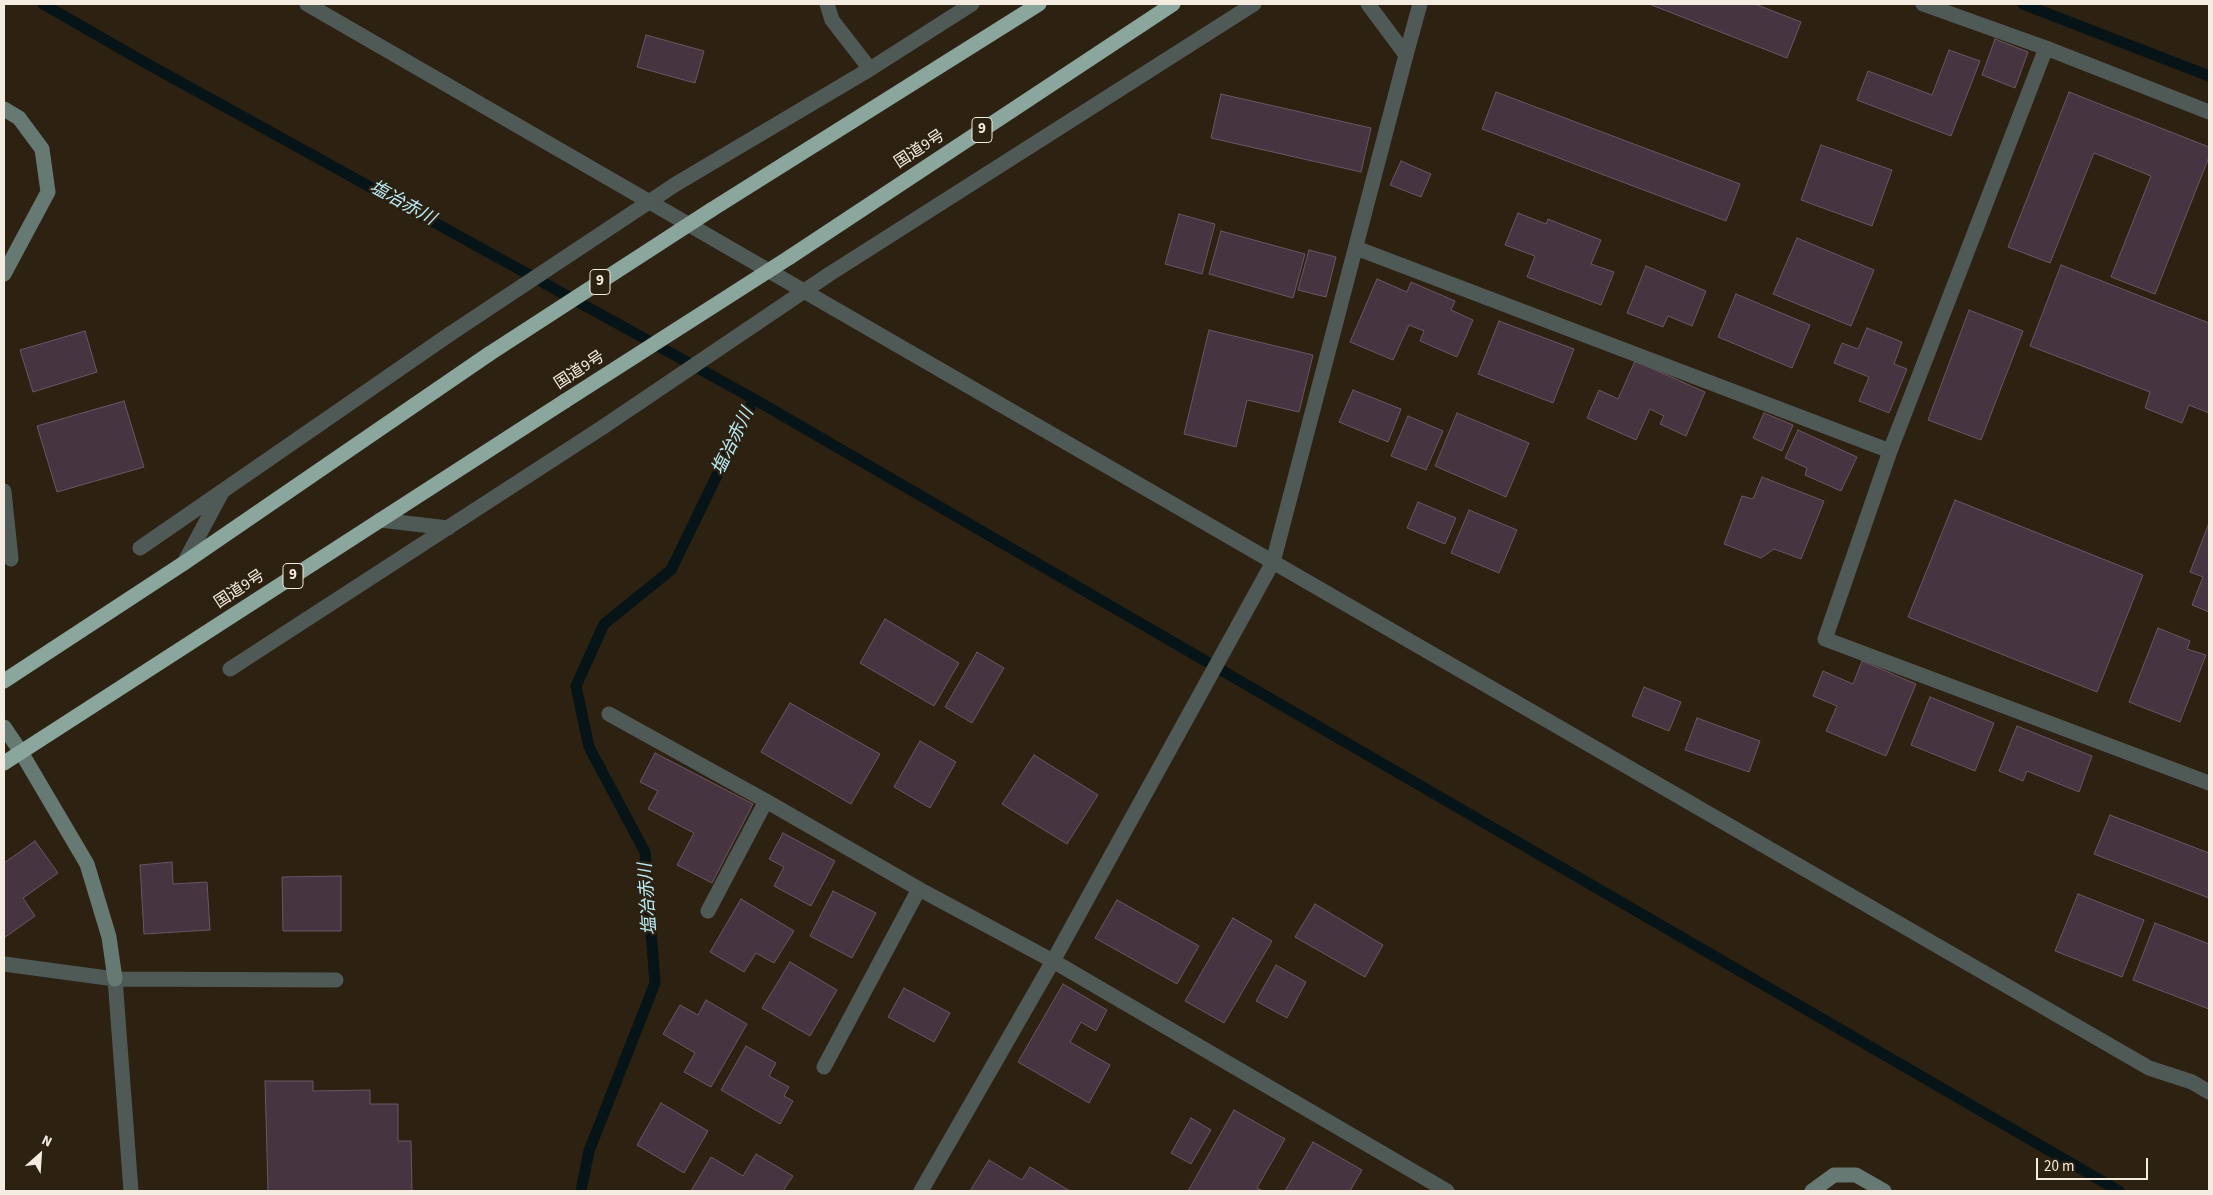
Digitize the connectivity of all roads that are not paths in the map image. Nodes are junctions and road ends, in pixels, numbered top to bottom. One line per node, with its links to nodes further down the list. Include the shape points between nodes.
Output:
1 (307, 4): 24 (street)
2 (827, 4): 12 (street, via 832,20)
3 (972, 4): 12 (street)
4 (1039, 4): 25 (highway, 9, bridge, via 489,354)
5 (1173, 4): 20 (highway, 国道9号 / 9, bridge, via 790,257)
6 (1254, 4): 21 (street, bridge, via 828,275)
7 (1368, 4): 11 (street)
8 (1420, 4): 11 (street)
9 (1923, 4): 10 (street)
10 (2046, 48): 14 (street); 17 (street)
11 (1406, 55): 15 (street)
12 (870, 69): 19 (street, bridge, via 676,184 450,334)
13 (4, 109): 16 (street, via 18,118 42,149 48,192)
14 (2209, 112)
15 (1356, 248): 17 (street); 24 (street)
16 (4, 274)
17 (1890, 451): 32 (street, via 1825,639)
18 (4, 490): 23 (street)
19 (222, 492): 22 (street); 25 (street)
20 (380, 520): 21 (street); 30 (highway, 国道9号 / 9)
21 (448, 528): 26 (street)
22 (140, 548)
23 (11, 559)
24 (1274, 562): 36 (street); 41 (street, via 2141,1063 2192,1082)
25 (184, 563): 27 (highway, 9)
26 (230, 669)
27 (4, 681)
28 (609, 714): 33 (street)
29 (4, 727): 30 (street)
30 (21, 752): 31 (highway, 国道9号 / 9); 38 (street, via 87,864 109,938)
31 (4, 763)
32 (2209, 782)
33 (766, 801): 34 (street); 35 (street)
34 (919, 889): 36 (street); 40 (street)
35 (708, 911)
36 (1054, 961): 43 (street); 44 (street)
37 (4, 964): 38 (street)
38 (115, 979): 39 (street); 42 (street)
39 (336, 980)
40 (824, 1067)
41 (2209, 1092)
42 (131, 1191)
43 (921, 1191)
44 (1448, 1191)
45 (1812, 1191): 46 (street, via 1834,1175 1856,1175)
46 (1884, 1191)

